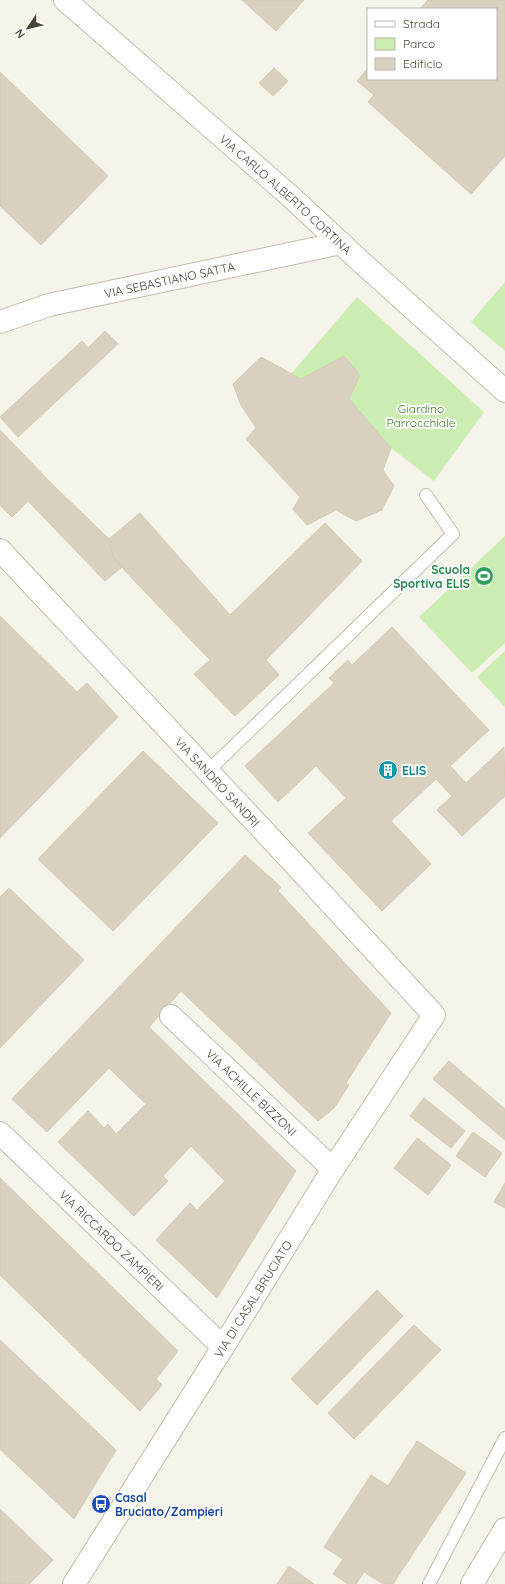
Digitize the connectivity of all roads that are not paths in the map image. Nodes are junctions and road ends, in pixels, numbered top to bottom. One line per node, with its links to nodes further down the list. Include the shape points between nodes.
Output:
1 (65, 0): 2 (street, VIA CARLO ALBERTO CORTINA)
2 (341, 243): 3 (street, VIA SEBASTIANO SATTA, via 49,305); 4 (street, VIA CARLO ALBERTO CORTINA)
3 (0, 322)
4 (505, 391)
5 (426, 495): 7 (lane, via 453,534)
6 (0, 550): 7 (street, VIA SANDRO SANDRI)
7 (207, 772): 8 (street, VIA SANDRO SANDRI)
8 (434, 1015): 11 (street, VIA DI CASAL BRUCIATO)
9 (171, 1016): 11 (street, VIA ACHILLE BIZZONI)
10 (2, 1138): 12 (street, VIA RICCARDO ZAMPIERI)
11 (333, 1169): 12 (street, VIA DI CASAL BRUCIATO)
12 (223, 1347): 15 (street, VIA DI CASAL BRUCIATO)
13 (505, 1438): 16 (lane)
14 (505, 1529): 17 (street)
15 (74, 1584)
16 (429, 1584)
17 (472, 1584)

